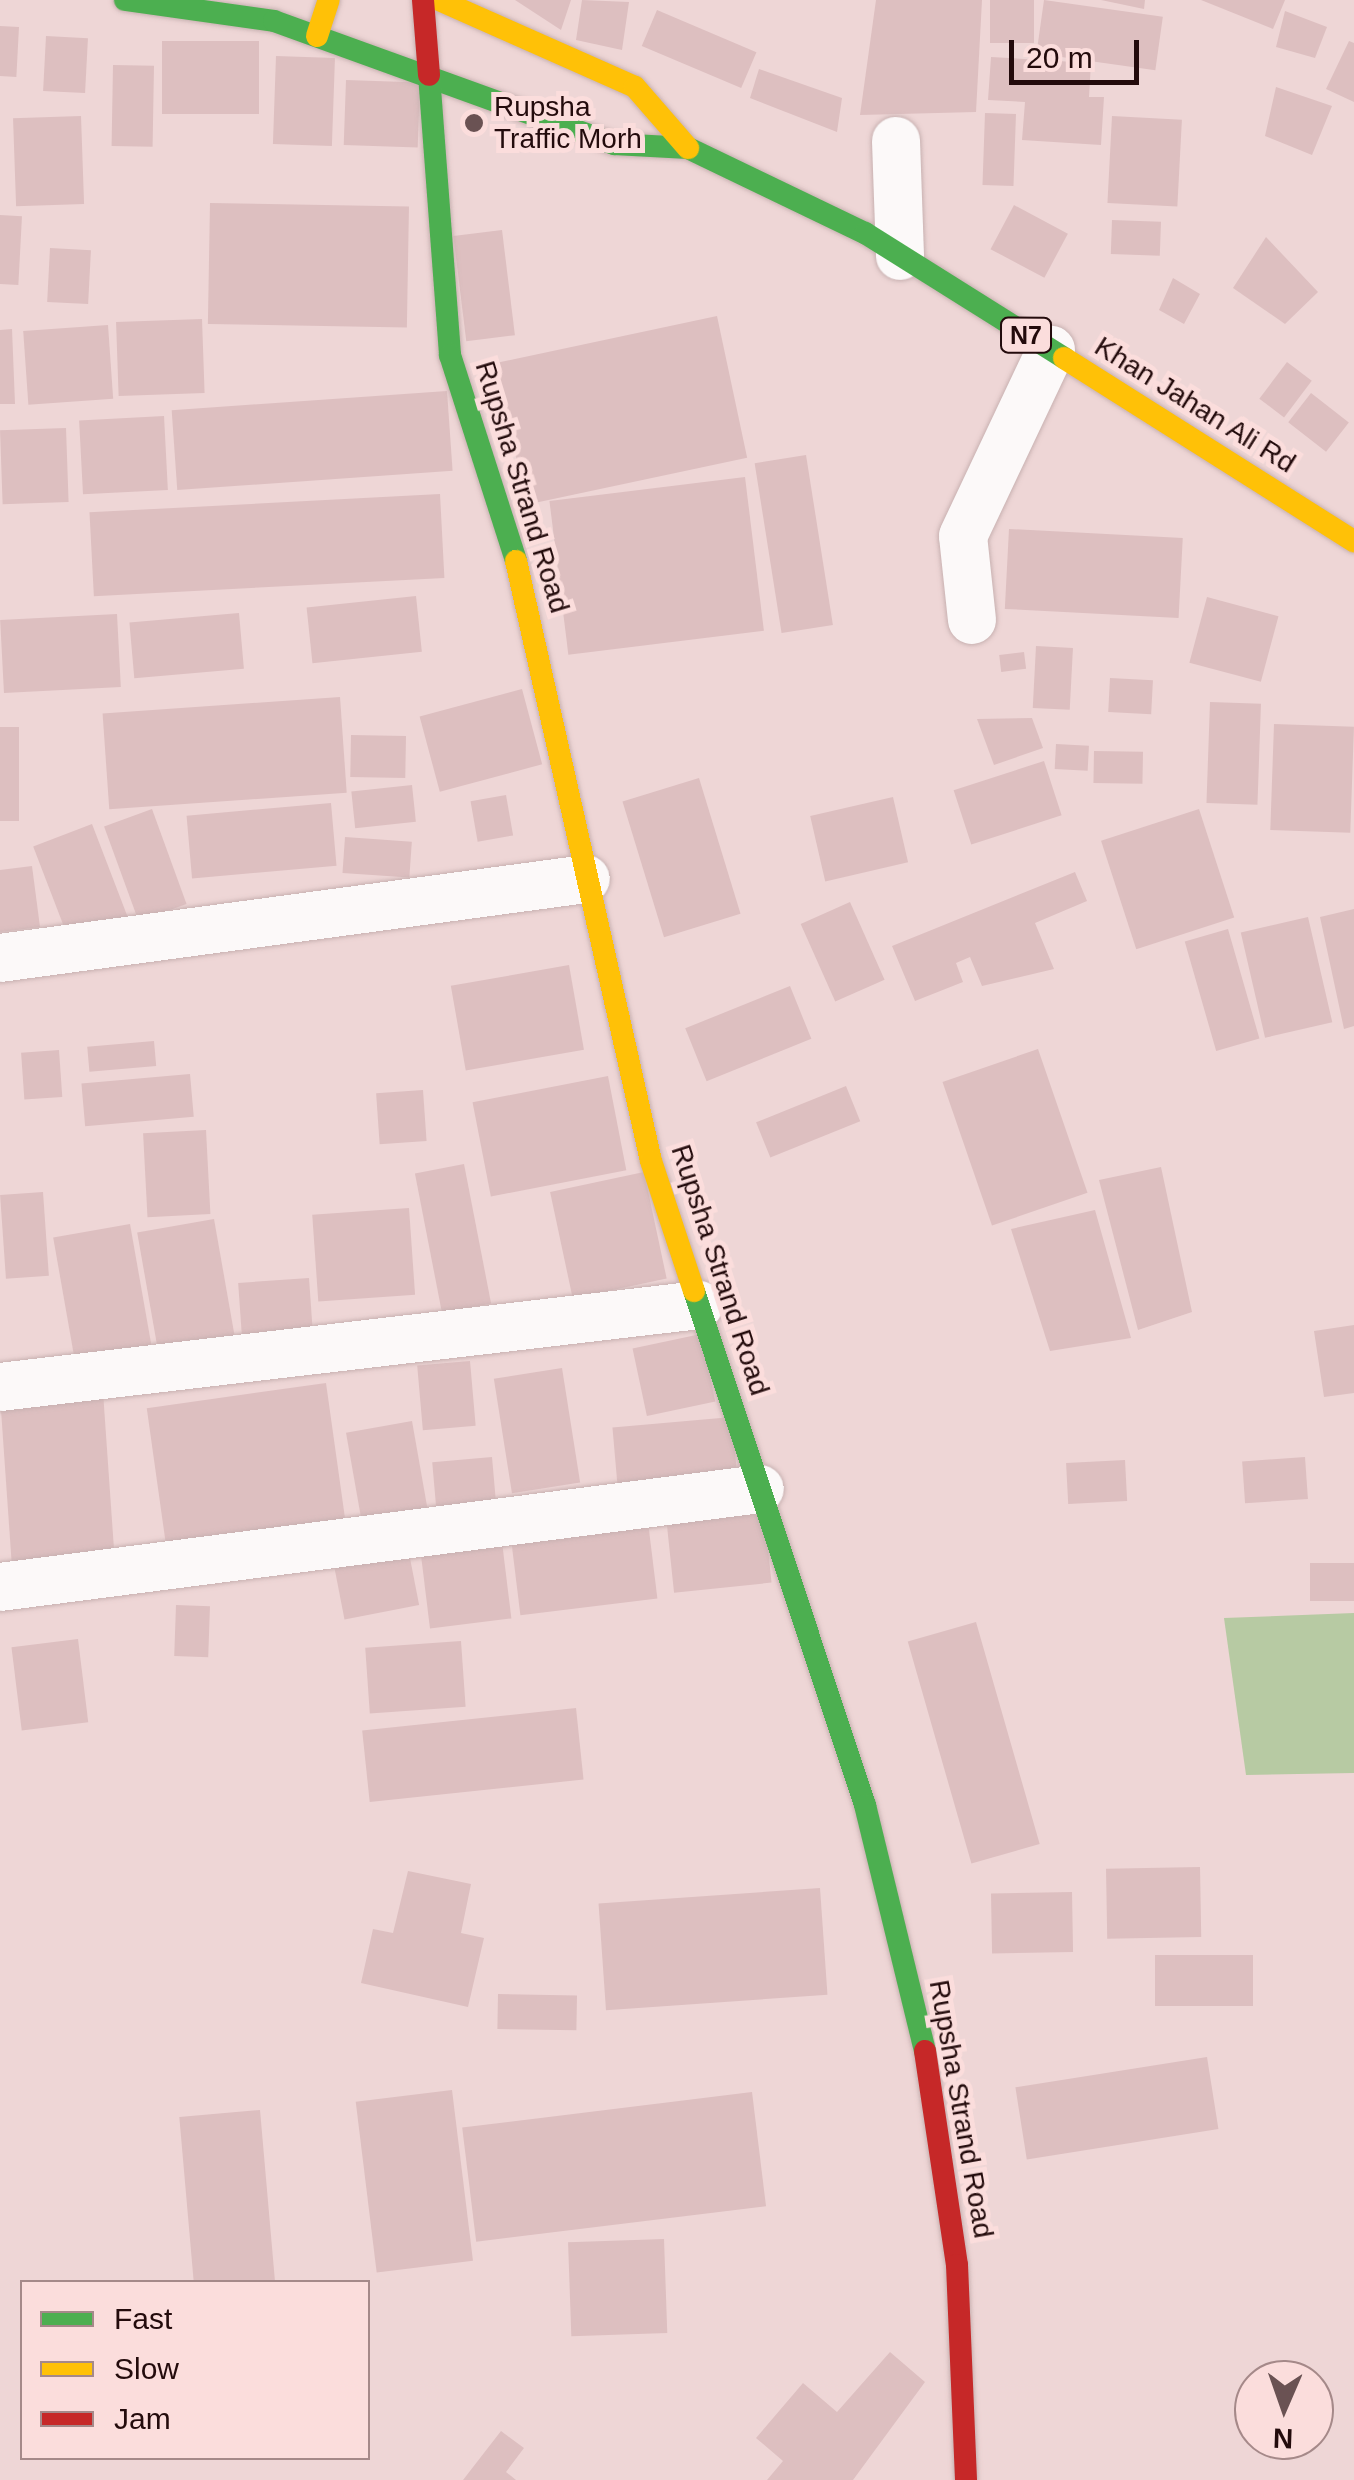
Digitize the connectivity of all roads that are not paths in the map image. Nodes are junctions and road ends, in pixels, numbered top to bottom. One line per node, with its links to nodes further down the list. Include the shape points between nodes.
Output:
1 (124, 0): 5 (main road, N7)
2 (329, 0): 5 (main road)
3 (423, 0): 6 (main road, Rupsha Strand Road)
4 (439, 0): 8 (main road, Khan Jahan Ali Rd / N7, via 635,88)
5 (317, 36): 6 (main road, N7)
6 (429, 74): 8 (main road, Khan Jahan Ali Rd / N7, via 614,144); 13 (main road, Rupsha Strand Road, via 450,355 531,610)
7 (896, 141): 9 (street)
8 (688, 148): 9 (main road, Khan Jahan Ali Rd / N7)
9 (900, 256): 10 (main road, Khan Jahan Ali Rd / N7)
10 (1051, 350): 11 (main road, Khan Jahan Ali Rd / N7); 12 (street, via 962,536)
11 (1354, 541)
12 (972, 620)
13 (586, 879): 14 (street); 15 (main road, Rupsha Strand Road, via 651,1161)
14 (0, 958)
15 (699, 1305): 16 (street); 17 (main road, Rupsha Strand Road)
16 (0, 1387)
17 (760, 1489): 18 (street); 19 (main road, Rupsha Strand Road, via 865,1805 922,2031 956,2265)
18 (0, 1588)
19 (966, 2480)

